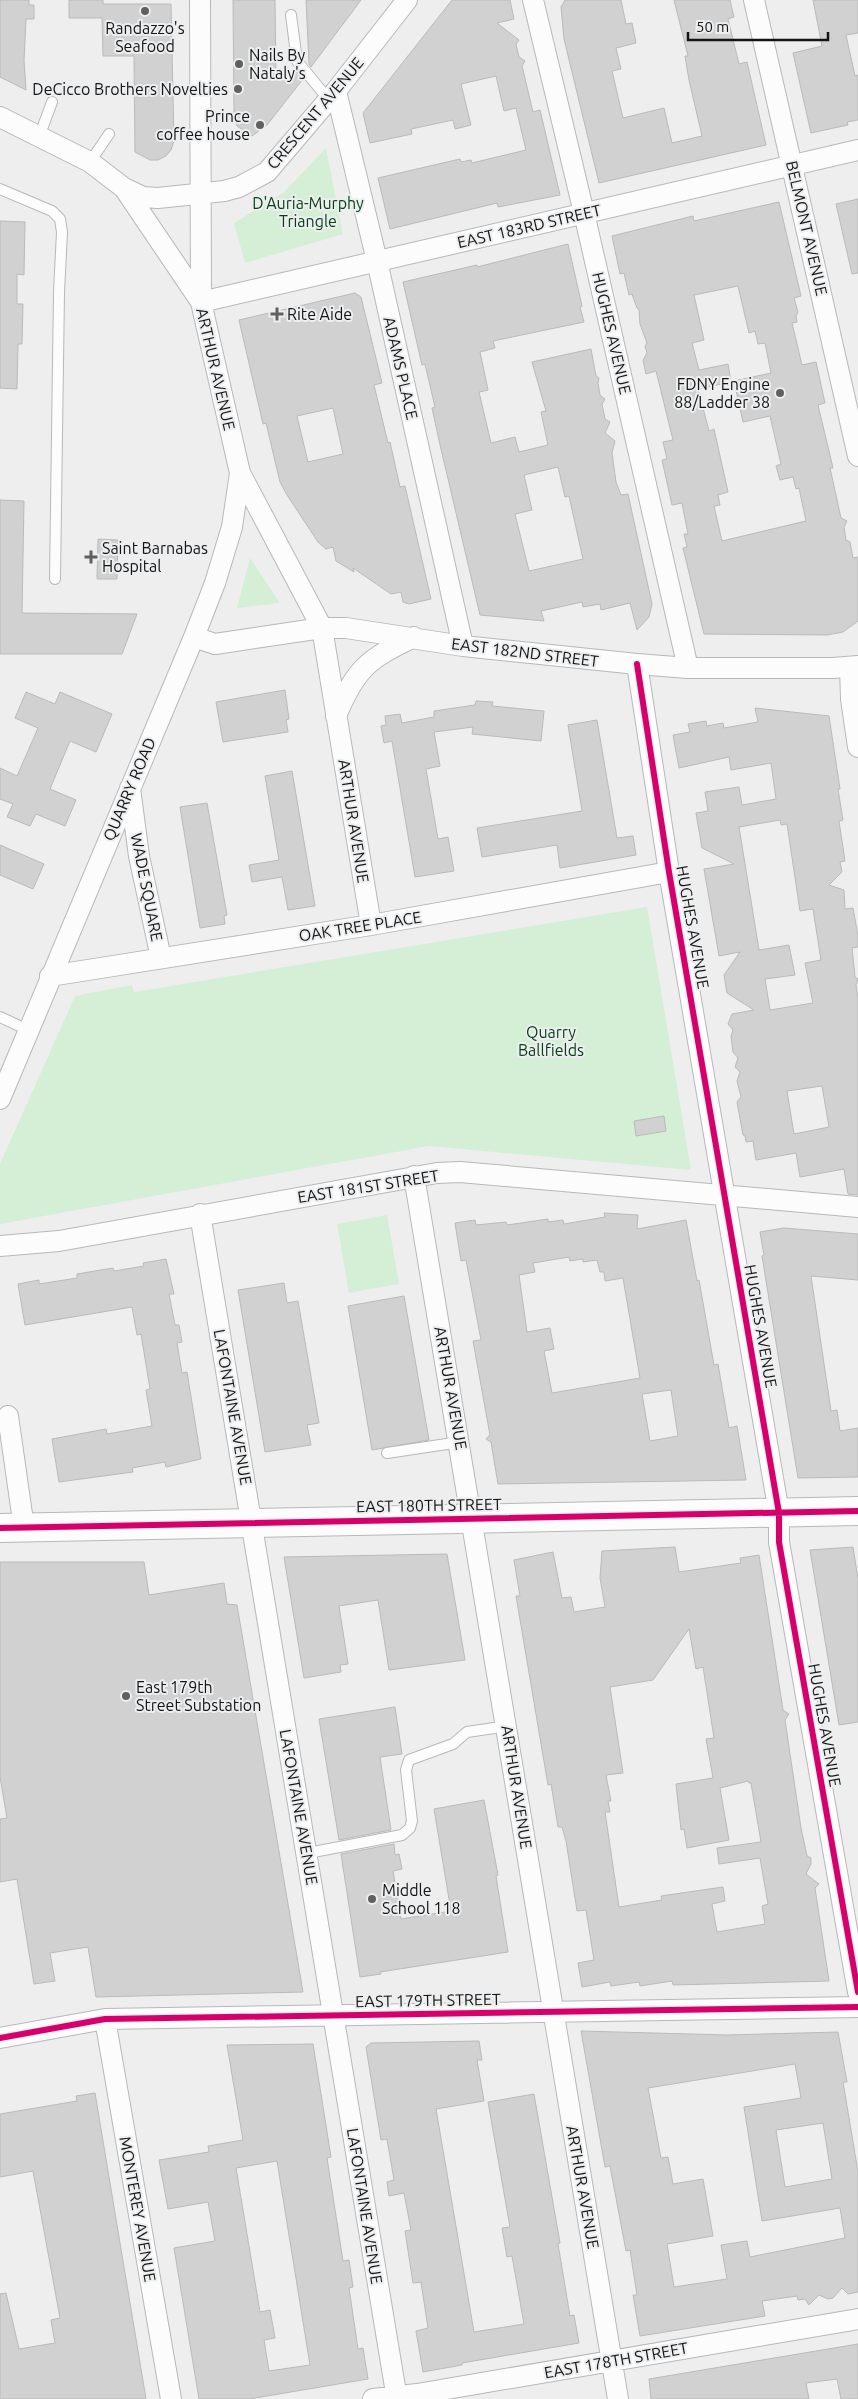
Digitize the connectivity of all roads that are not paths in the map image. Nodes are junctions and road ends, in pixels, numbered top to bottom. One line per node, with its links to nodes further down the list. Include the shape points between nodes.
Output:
1 (200, 0): 16 (street, ARTHUR AVENUE)
2 (407, 0): 6 (street, CRESCENT AVENUE)
3 (533, 0): 17 (street, HUGHES AVENUE)
4 (754, 0): 13 (street, BELMONT AVENUE)
5 (291, 15): 6 (lane, via 297,62)
6 (332, 95): 16 (street, CRESCENT AVENUE, via 267,172 239,187); 18 (street, ADAMS PLACE)
7 (52, 102): 10 (lane)
8 (0, 117): 10 (street)
9 (109, 134): 12 (lane)
10 (39, 137): 12 (street)
11 (858, 150): 13 (street, EAST 183RD STREET)
12 (90, 162): 14 (street)
13 (793, 165): 17 (street, EAST 183RD STREET); 20 (street, BELMONT AVENUE)
14 (124, 188): 16 (street, CRESCENT AVENUE, via 143,197 158,198); 19 (street)
15 (0, 189): 22 (lane, via 52,211 60,219 62,232)
16 (202, 193): 19 (street, ARTHUR AVENUE)
17 (584, 213): 18 (street, EAST 183RD STREET); 29 (street, HUGHES AVENUE)
18 (377, 261): 19 (street, EAST 183RD STREET); 26 (street, ADAMS PLACE)
19 (201, 302): 21 (street, ARTHUR AVENUE)
20 (858, 456)
21 (240, 473): 23 (street, ARTHUR AVENUE); 24 (street, QUARRY ROAD, via 232,527)
22 (55, 579)
23 (322, 628): 24 (street, EAST 182ND STREET, via 215,644); 25 (street, EAST 182ND STREET); 30 (street, ARTHUR AVENUE)
24 (194, 637): 32 (street, QUARRY ROAD)
25 (414, 637): 26 (street, EAST 182ND STREET); 30 (street, via 376,657 360,671 349,686)
26 (463, 646): 27 (street, EAST 182ND STREET)
27 (637, 664): 29 (street, EAST 182ND STREET); 33 (street, HUGHES AVENUE)
28 (854, 666): 29 (street, EAST 182ND STREET); 31 (street, via 851,699)
29 (688, 668)
30 (336, 716): 34 (street, ARTHUR AVENUE)
31 (858, 746)
32 (130, 786): 35 (street, WADE SQUARE, via 139,856); 36 (street, QUARRY ROAD)
33 (669, 872): 34 (street, OAK TREE PLACE); 41 (street, HUGHES AVENUE)
34 (371, 925): 35 (street, OAK TREE PLACE)
35 (161, 958): 36 (street, OAK TREE PLACE)
36 (50, 976): 38 (street, QUARRY ROAD)
37 (0, 1017): 38 (lane)
38 (28, 1030): 39 (street, QUARRY ROAD)
39 (0, 1099)
40 (414, 1176): 41 (street, EAST 181ST STREET, via 460,1172); 43 (street, EAST 181ST STREET); 46 (street, ARTHUR AVENUE)
41 (726, 1196): 42 (street, EAST 181ST STREET); 49 (street, HUGHES AVENUE)
42 (858, 1206)
43 (200, 1214): 44 (street, EAST 181ST STREET, via 59,1241); 51 (street, LAFONTAINE AVENUE)
44 (0, 1246)
45 (8, 1416): 52 (street)
46 (460, 1442): 47 (lane); 50 (street, ARTHUR AVENUE)
47 (387, 1453)
48 (858, 1511): 49 (main road, EAST 180TH STREET)
49 (779, 1513): 50 (main road, EAST 180TH STREET); 55 (street, HUGHES AVENUE, via 779,1542)
50 (473, 1518): 51 (main road, EAST 180TH STREET); 53 (street, ARTHUR AVENUE)
51 (252, 1522): 52 (main road, EAST 180TH STREET); 54 (street, LAFONTAINE AVENUE)
52 (12, 1528)
53 (508, 1726): 54 (lane, via 467,1732 453,1744 409,1760 406,1770 412,1821 402,1835); 57 (street, ARTHUR AVENUE)
54 (308, 1853): 58 (street, LAFONTAINE AVENUE)
55 (858, 1992)
56 (858, 2007): 57 (street, EAST 179TH STREET)
57 (553, 2011): 58 (street, EAST 179TH STREET); 62 (street, ARTHUR AVENUE)
58 (333, 2016): 59 (street, EAST 179TH STREET); 63 (street, LAFONTAINE AVENUE)
59 (105, 2019): 60 (street, EAST 179TH STREET); 64 (street, MONTEREY AVENUE)
60 (0, 2038)
61 (858, 2319): 62 (street, EAST 178TH STREET)
62 (612, 2361): 63 (street, EAST 178TH STREET); 66 (street, ARTHUR AVENUE)
63 (396, 2398): 65 (street, EAST 178TH STREET)
64 (171, 2399)
65 (373, 2399)
66 (618, 2399)

